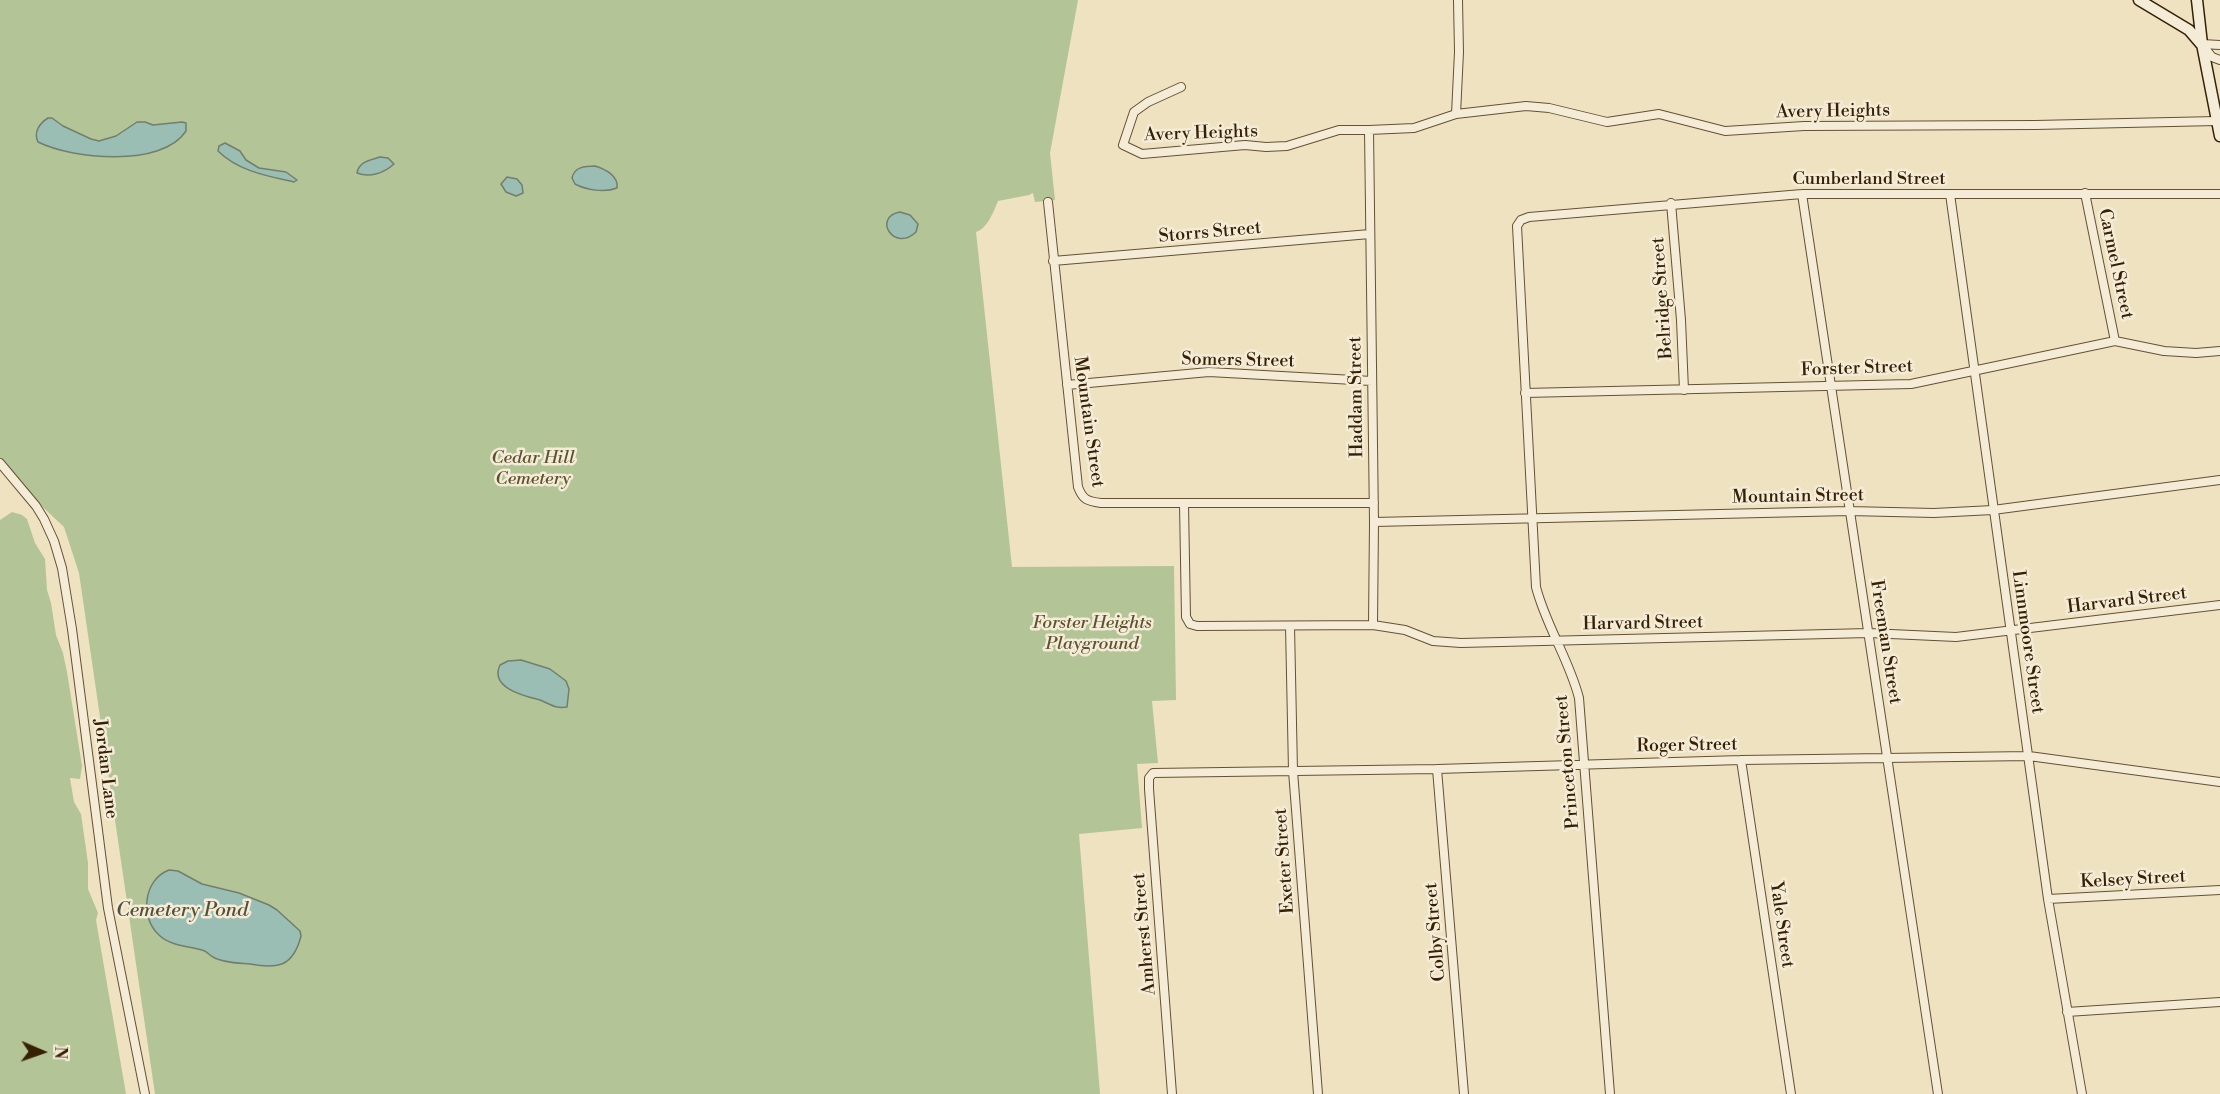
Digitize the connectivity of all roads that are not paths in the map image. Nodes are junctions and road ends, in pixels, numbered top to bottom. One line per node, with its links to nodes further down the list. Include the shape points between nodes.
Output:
1 (1458, 0): 8 (street)
2 (2139, 0): 4 (main road, via 2188,30)
3 (2197, 0): 4 (main road)
4 (2202, 44): 5 (street); 6 (street, via 2212,57); 9 (main road)
5 (2220, 45)
6 (2220, 60)
7 (1181, 87): 10 (street, Avery Heights, via 1134,112 1123,145 1142,154 1245,145 1287,146 1339,130)
8 (1456, 114): 9 (street, Avery Heights, via 1526,106 1606,122 1659,114 1725,131 1804,126); 10 (street, Avery Heights, via 1414,128)
9 (2217, 121): 11 (main road)
10 (1369, 130): 19 (street, Haddam Street)
11 (2220, 136)
12 (2085, 193): 14 (street, Cumberland Street); 15 (street, Cumberland Street); 21 (street, Carmel Street)
13 (1802, 194): 14 (street, Cumberland Street); 17 (street, Cumberland Street); 26 (street, Freeman Street)
14 (1950, 194): 23 (street, Linnmoore Street)
15 (2220, 194)
16 (1048, 202): 20 (street, Mountain Street)
17 (1671, 203): 18 (street, Cumberland Street); 27 (street, Belridge Street)
18 (1521, 220): 28 (street, Princeton Street, via 1517,226)
19 (1370, 234): 20 (street, Storrs Street); 24 (street, Haddam Street)
20 (1053, 261): 25 (street, Mountain Street)
21 (2115, 341): 22 (street, Forster Street, via 2164,351); 23 (street, Forster Street)
22 (2220, 351)
23 (1976, 370): 26 (street, Forster Street, via 1911,384); 33 (street, Linnmoore Street)
24 (1372, 381): 25 (street, Somers Street, via 1209,372); 31 (street, Haddam Street)
25 (1067, 385): 32 (street, Mountain Street, via 1082,497 1101,503)
26 (1831, 386): 27 (street, Forster Street); 34 (street, Freeman Street)
27 (1684, 390): 28 (street, Forster Street)
28 (1525, 393): 35 (street, Princeton Street)
29 (0, 463): 55 (street, Jordan Lane, via 36,506 51,533 60,562 108,908)
30 (2220, 480): 33 (street, Mountain Street)
31 (1374, 503): 32 (street, Mountain Street); 36 (street, Haddam Street)
32 (1184, 504): 39 (street, Harvard Street, via 1188,622 1197,626)
33 (1993, 510): 34 (street, Mountain Street); 40 (street, Linnmoore Street)
34 (1848, 511): 35 (street, Mountain Street); 41 (street, Freeman Street)
35 (1531, 517): 36 (street, Mountain Street); 42 (street, Princeton Street, via 1536,587 1540,606)
36 (1374, 522): 38 (street, Haddam Street)
37 (2220, 605): 40 (street, Harvard Street)
38 (1373, 625): 39 (street, Harvard Street); 42 (street, Harvard Street, via 1405,630 1433,641)
39 (1290, 626): 48 (street, Exeter Street)
40 (2010, 630): 41 (street, Harvard Street, via 1956,637); 43 (street, Linnmoore Street)
41 (1869, 633): 42 (street, Harvard Street); 44 (street, Freeman Street)
42 (1557, 641): 46 (street, Princeton Street, via 1579,698)
43 (2029, 756): 44 (street, Roger Street); 50 (street, Roger Street); 52 (street, Linnmoore Street)
44 (1887, 759): 45 (street, Roger Street); 61 (street, Freeman Street)
45 (1741, 760): 46 (street, Roger Street); 60 (street, Yale Street)
46 (1584, 763): 47 (street, Roger Street); 59 (street, Princeton Street)
47 (1437, 768): 48 (street, Roger Street); 58 (street, Colby Street)
48 (1293, 771): 49 (street, Roger Street); 57 (street, Exeter Street)
49 (1153, 773): 56 (street, Amherst Street, via 1149,789)
50 (2220, 782)
51 (2220, 890): 52 (street, Kelsey Street)
52 (2048, 899): 54 (street, Linnmoore Street)
53 (2220, 1002): 54 (street)
54 (2067, 1011): 62 (street, Linnmoore Street)
55 (145, 1094)
56 (1173, 1094)
57 (1318, 1094)
58 (1464, 1094)
59 (1610, 1094)
60 (1791, 1094)
61 (1938, 1094)
62 (2082, 1094)

